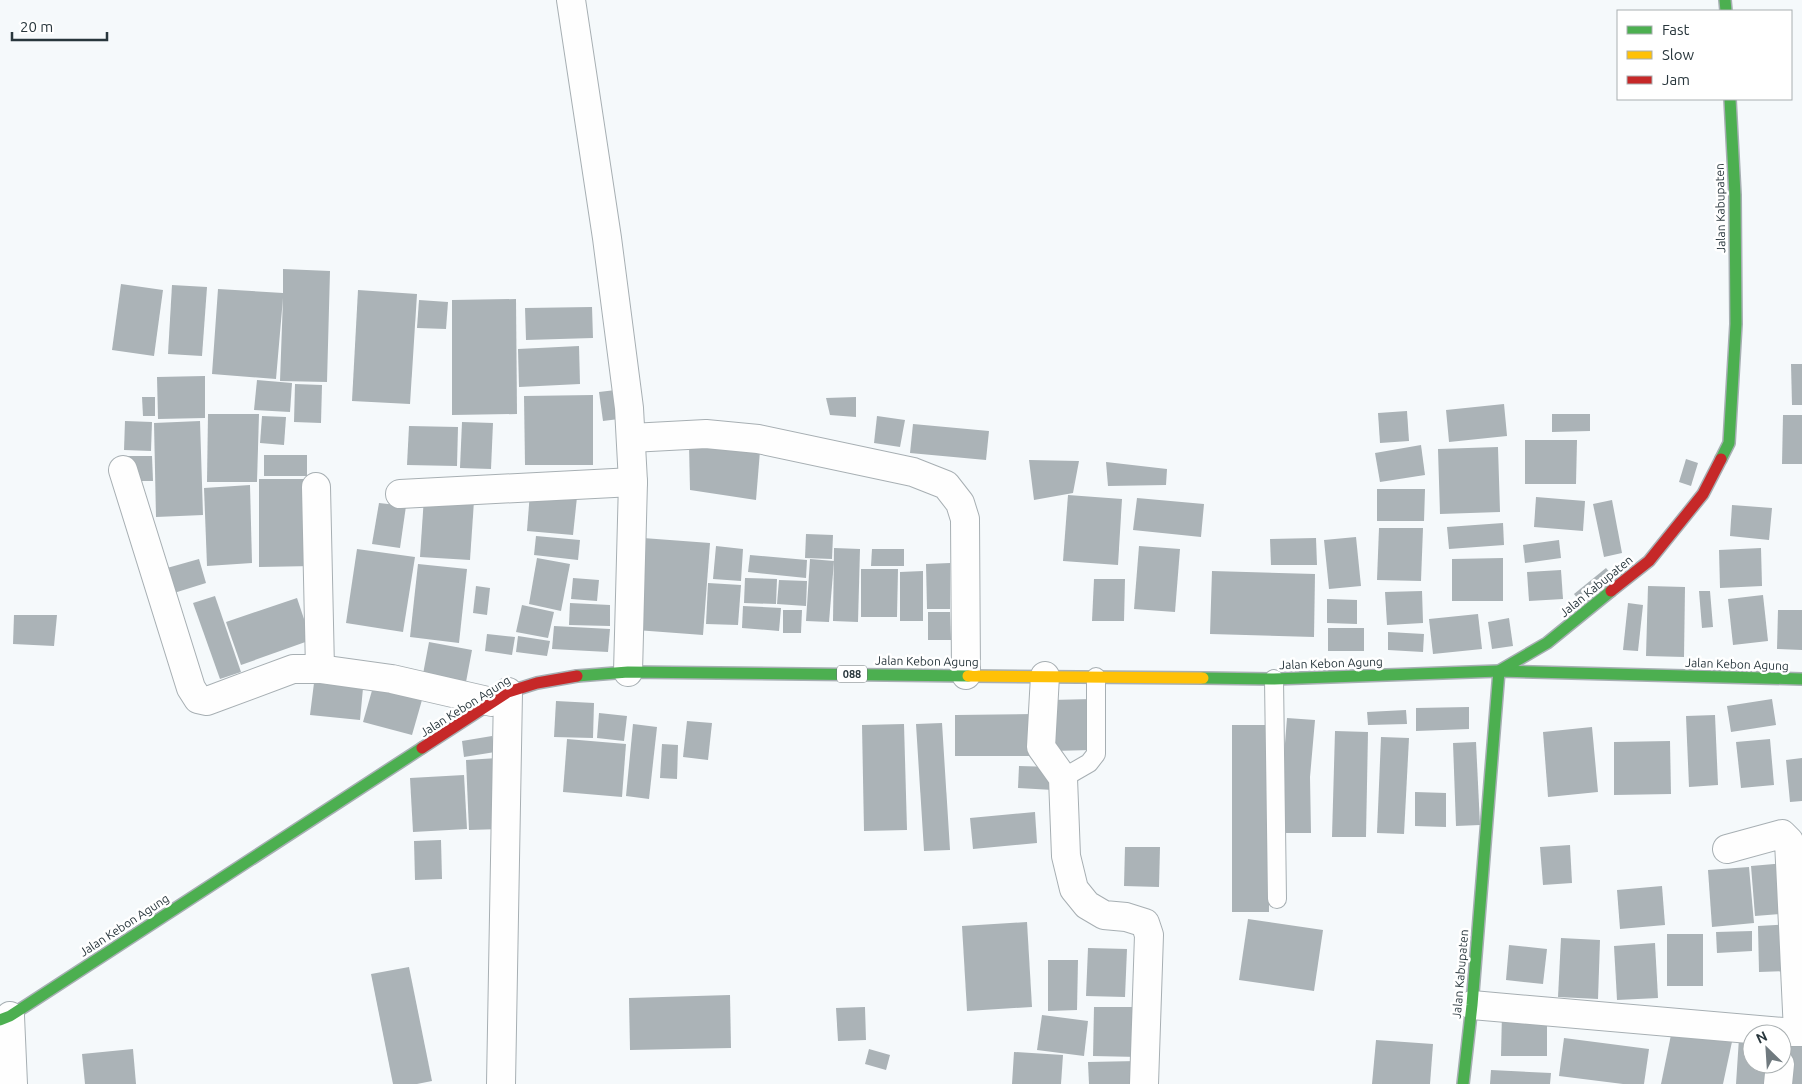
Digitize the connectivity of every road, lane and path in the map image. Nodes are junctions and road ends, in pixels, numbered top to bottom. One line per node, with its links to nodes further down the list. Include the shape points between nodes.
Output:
1 (571, 0): 3 (street, via 622,349)
2 (1730, 100): 9 (main road, Jalan Kabupaten, via 1736,324 1729,443 1703,494 1649,561 1547,643)
3 (631, 438): 5 (street); 11 (street, via 706,434 758,438 913,472 946,484 960,503 965,519)
4 (123, 470): 8 (street, via 198,699 207,701 293,669)
5 (633, 482): 7 (street); 10 (street)
6 (316, 487): 8 (street)
7 (400, 494)
8 (320, 669): 16 (street)
9 (1499, 671): 14 (main road, Jalan Kebon Agung / 088); 15 (main road, Jalan Kebon Agung / 088); 20 (main road, Jalan Kabupaten)
10 (628, 672): 11 (main road, Jalan Kebon Agung / 088); 16 (main road, Jalan Kebon Agung / 088, via 567,676 525,686)
11 (966, 675): 12 (main road, Jalan Kebon Agung / 088)
12 (1044, 676): 13 (main road, Jalan Kebon Agung / 088); 17 (street, via 1041,747)
13 (1096, 677): 14 (main road, Jalan Kebon Agung / 088); 17 (lane, via 1096,754 1089,763)
14 (1274, 679): 19 (lane)
15 (1802, 679)
16 (500, 697): 21 (main road, Jalan Kebon Agung / 088); 25 (street)
17 (1063, 778): 26 (street, via 1066,856 1074,889 1087,905 1104,915 1126,916 1145,923 1149,935)
18 (1727, 849): 22 (street, via 1782,834 1790,841)
19 (1277, 899)
20 (1472, 1005): 23 (street); 27 (main road, Jalan Kabupaten)
21 (5, 1018): 24 (street)
22 (1791, 1024)
23 (1742, 1030)
24 (13, 1084)
25 (501, 1084)
26 (1144, 1084)
27 (1463, 1084)

